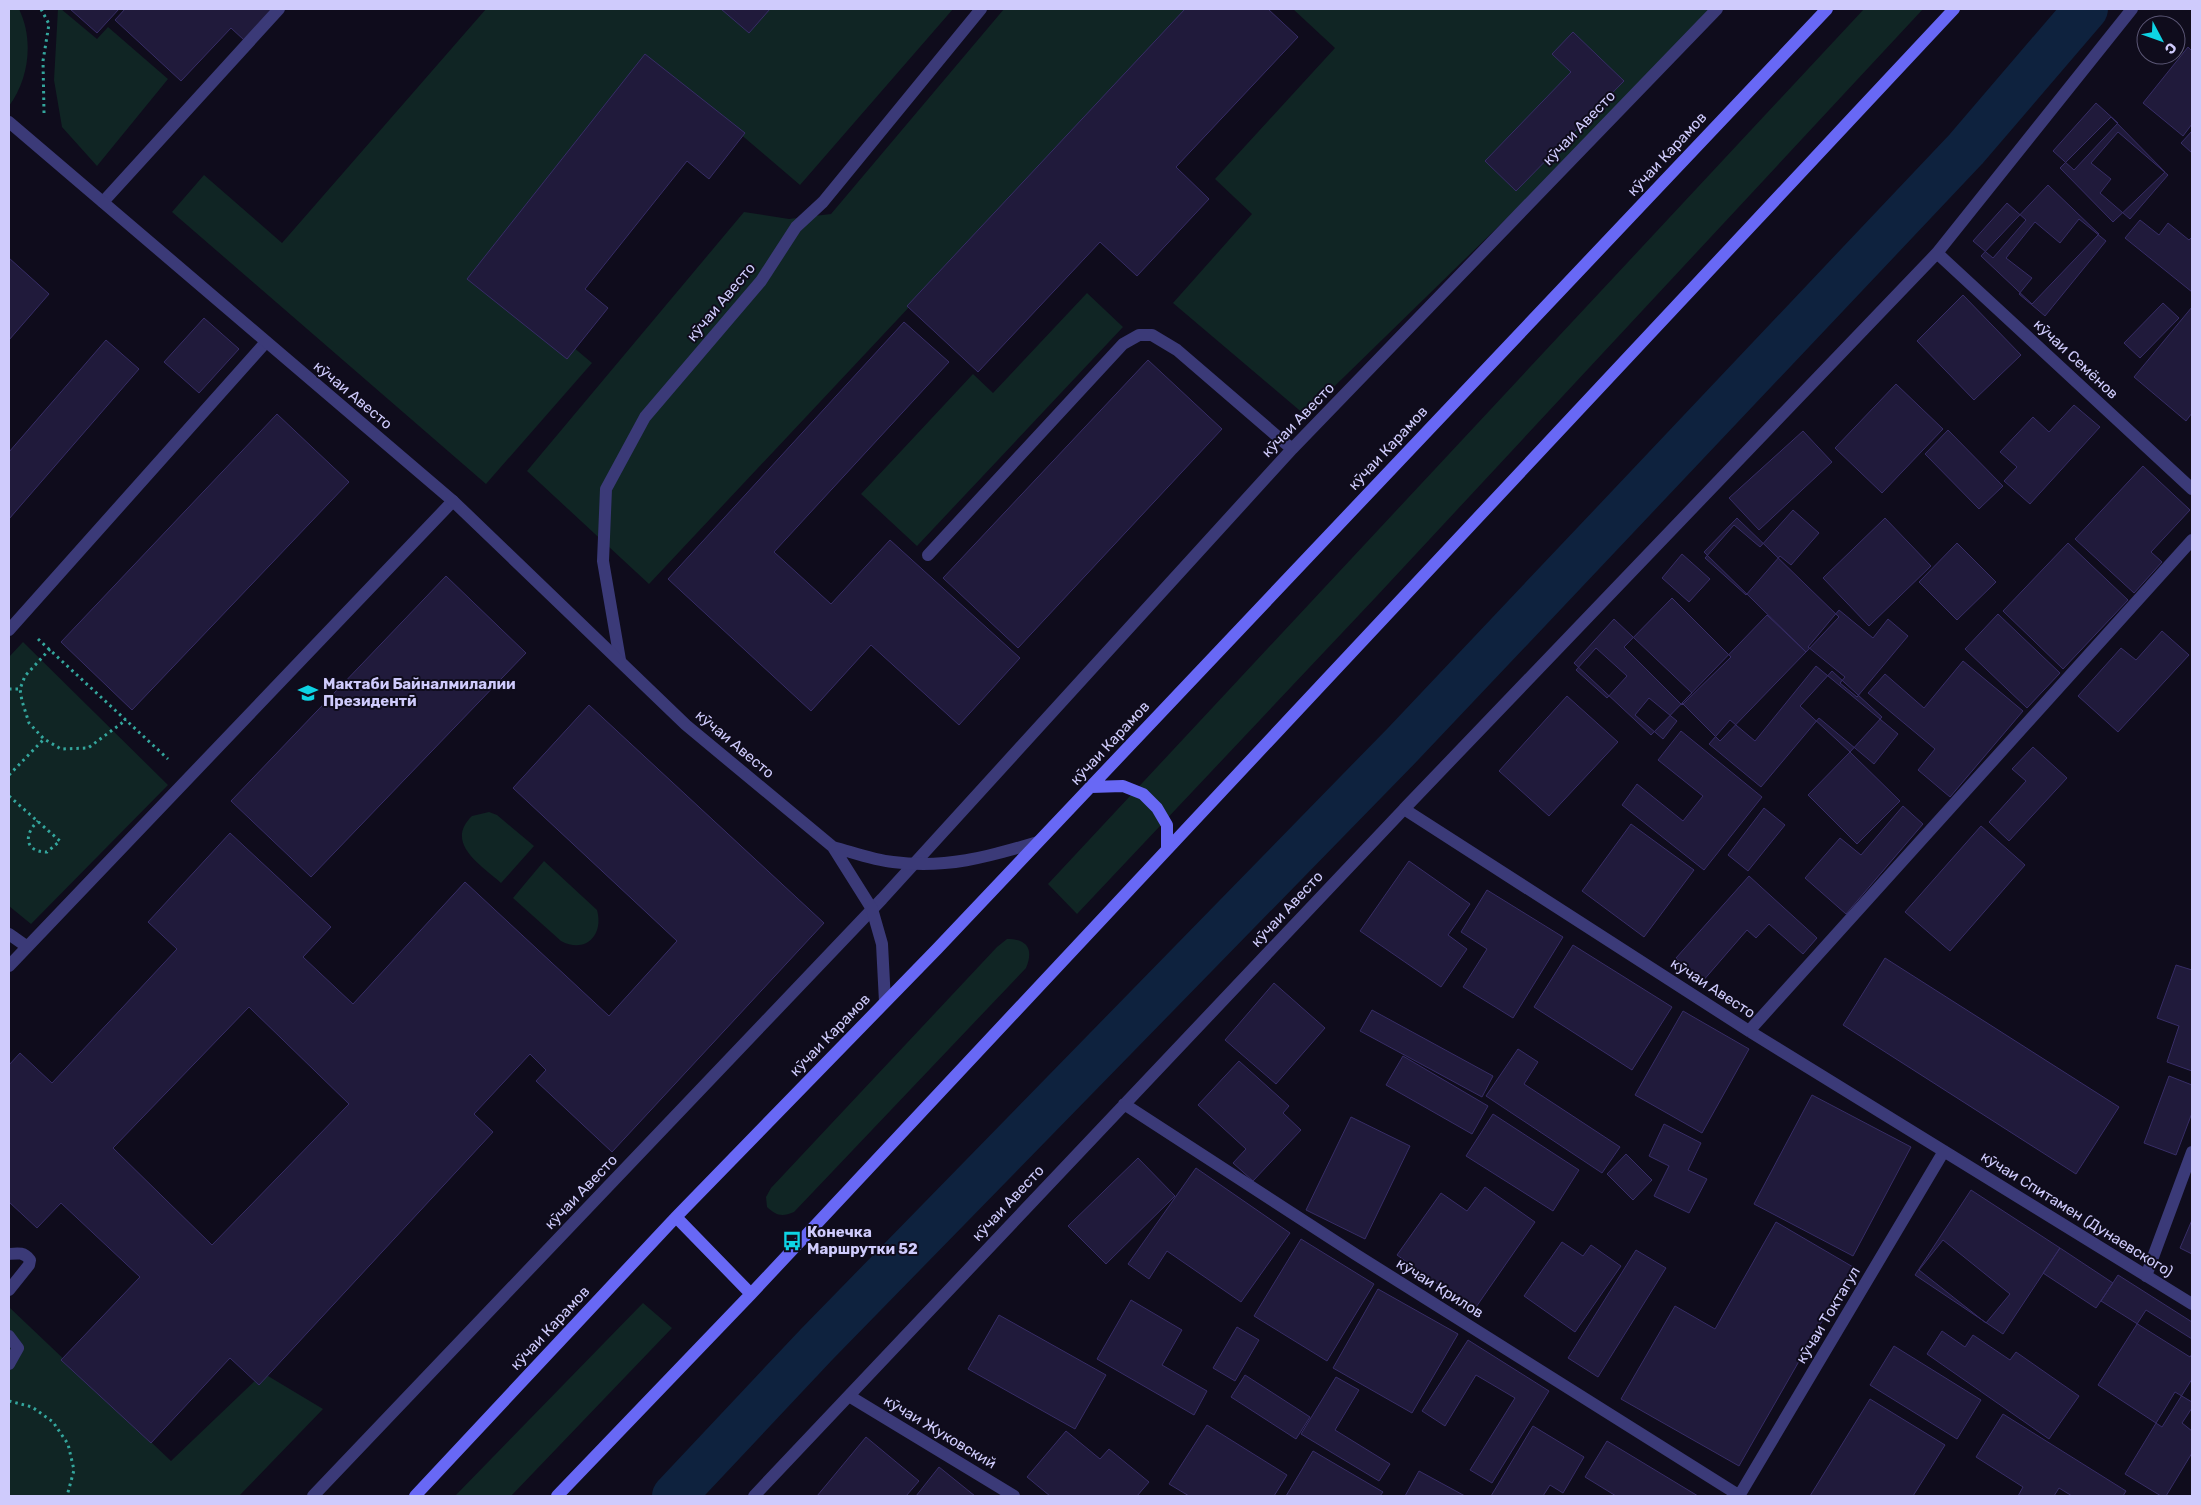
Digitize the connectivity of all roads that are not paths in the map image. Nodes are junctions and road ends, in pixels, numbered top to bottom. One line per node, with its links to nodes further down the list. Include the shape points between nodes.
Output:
1 (280, 9): 8 (street)
2 (981, 9): 17 (street, кӯчаи Авесто, via 823,202 796,227 761,281 645,417 606,489 603,561)
3 (1716, 9): 11 (street, кӯчаи Авесто)
4 (1826, 9): 18 (main road, кӯчаи Карамов)
5 (1954, 9): 22 (main road)
6 (2132, 9): 9 (street)
7 (9, 122): 8 (street, кӯчаи Авесто)
8 (103, 202): 10 (street, кӯчаи Авесто)
9 (1937, 253): 12 (street, кӯчаи Семёнов); 19 (street)
10 (266, 342): 13 (street, кӯчаи Авесто); 16 (street)
11 (1292, 449): 15 (street, via 1177,350 1152,335 1139,335 1123,344); 23 (street, кӯчаи Авесто)
12 (2192, 490)
13 (453, 501): 17 (street, кӯчаи Авесто); 26 (street)
14 (2192, 540): 29 (street)
15 (928, 555)
16 (13, 625)
17 (620, 660): 21 (street, кӯчаи Авесто, via 686,725)
18 (1091, 786): 20 (main road, кӯчаи Карамов); 22 (main road, via 1123,786 1143,794 1157,808 1167,826)
19 (1404, 809): 29 (street, кӯчаи Авесто); 30 (street, кӯчаи Авесто)
20 (1038, 842): 23 (street, кӯчаи Авесто, via 987,857 942,864); 28 (main road, кӯчаи Карамов)
21 (833, 847): 23 (street, кӯчаи Авесто, via 892,862); 24 (street, кӯчаи Авесто)
22 (1167, 849): 37 (main road)
23 (914, 864): 24 (street, кӯчаи Авесто)
24 (872, 910): 28 (street, кӯчаи Авесто, via 882,944); 42 (street, кӯчаи Авесто)
25 (9, 934): 26 (street)
26 (26, 946): 27 (street)
27 (9, 966)
28 (885, 1002): 33 (main road, кӯчаи Карамов)
29 (1750, 1031): 31 (street, кӯчаи Авесто)
30 (1124, 1104): 41 (street, кӯчаи Авесто); 47 (street, кӯчаи Крилов)
31 (1944, 1151): 35 (street, кӯчаи Спитамен (Дунаевского)); 47 (street, кӯчаи Токтагул)
32 (2192, 1152): 35 (street)
33 (676, 1217): 37 (main road); 43 (main road, кӯчаи Карамов)
34 (9, 1254): 36 (street, via 20,1253 30,1260)
35 (2146, 1276): 38 (street, кӯчаи Спитамен (Дунаевского))
36 (9, 1290)
37 (752, 1294): 44 (main road)
38 (2192, 1304)
39 (9, 1336): 40 (street, via 18,1348)
40 (9, 1364)
41 (849, 1396): 45 (street, кӯчаи Авесто); 46 (street, кӯчаи Жуковский)
42 (313, 1496)
43 (415, 1496)
44 (557, 1496)
45 (754, 1496)
46 (1014, 1496)
47 (1739, 1496)

